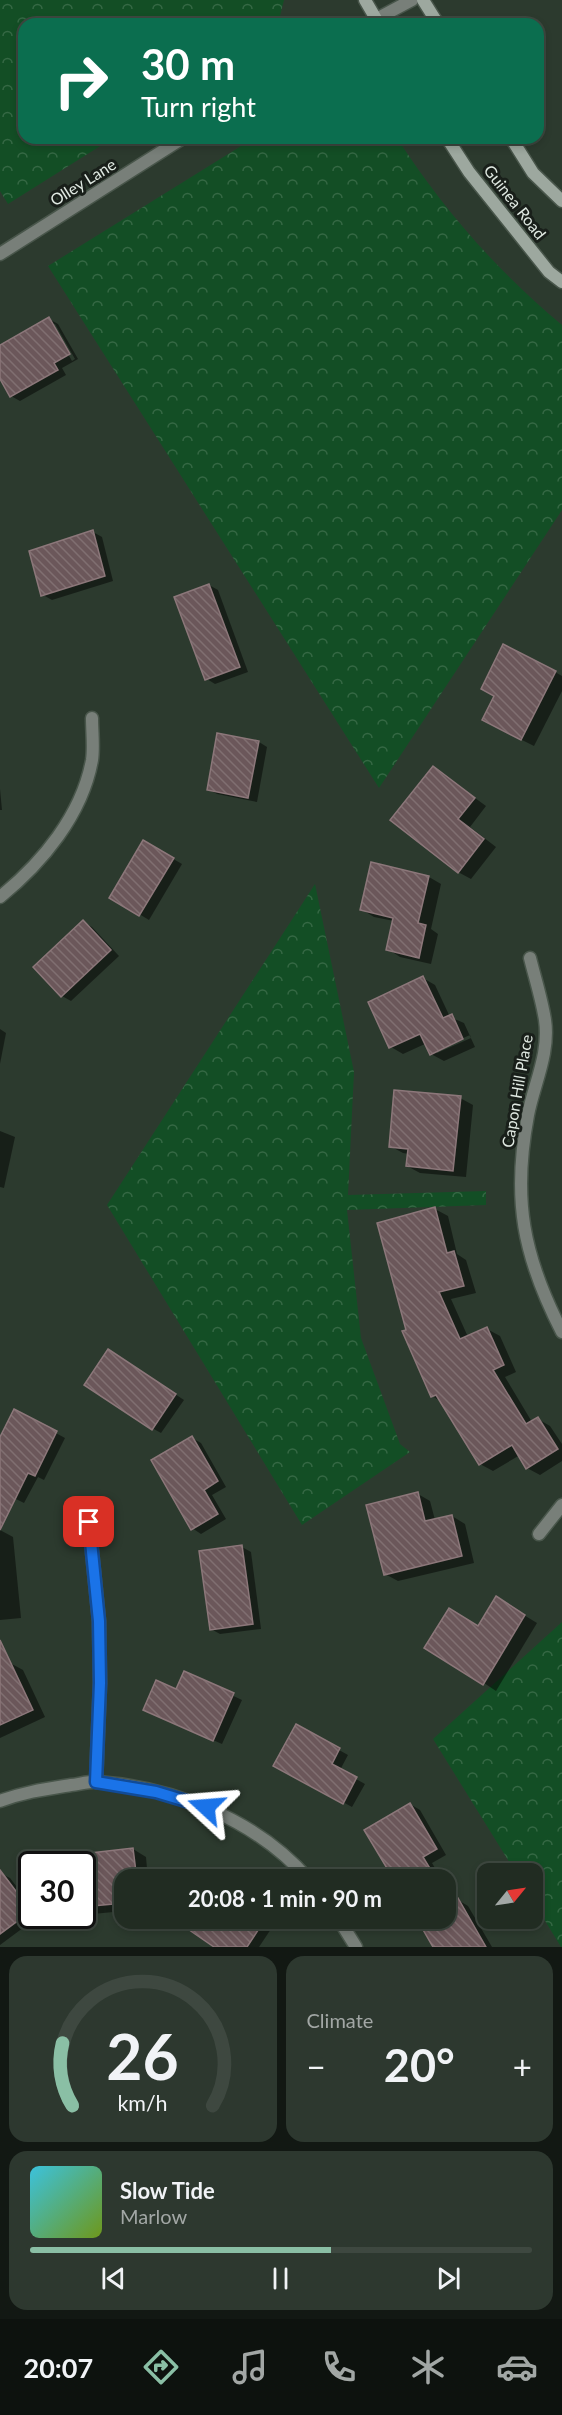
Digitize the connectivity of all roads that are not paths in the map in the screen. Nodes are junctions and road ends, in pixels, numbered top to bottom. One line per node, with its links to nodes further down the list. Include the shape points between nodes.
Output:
1 (365, 0): 4 (main road)
2 (412, 0): 5 (street)
3 (423, 0): 6 (main road)
4 (372, 18)
5 (381, 18)
6 (434, 18)
7 (174, 144): 11 (street, Olley Lane)
8 (451, 144): 12 (main road, Guinea Road, via 549,272)
9 (515, 144): 10 (main road, Guinea Road, via 533,173)
10 (562, 201)
11 (0, 254)
12 (562, 282)
13 (92, 718): 14 (street, via 92,759 83,792 47,850)
14 (0, 897)
15 (530, 958): 16 (street, Capon Hill Place, via 545,1021 545,1043 528,1113 521,1202 527,1247 543,1294)
16 (562, 1332)
17 (562, 1505): 19 (street)
18 (89, 1522): 20 (street, via 99,1621)
19 (538, 1534)
20 (96, 1782): 21 (street, via 25,1792); 22 (street, via 156,1792 218,1812 258,1835)
21 (0, 1801)
22 (300, 1869)
23 (345, 1929): 24 (street)
24 (356, 1947)

